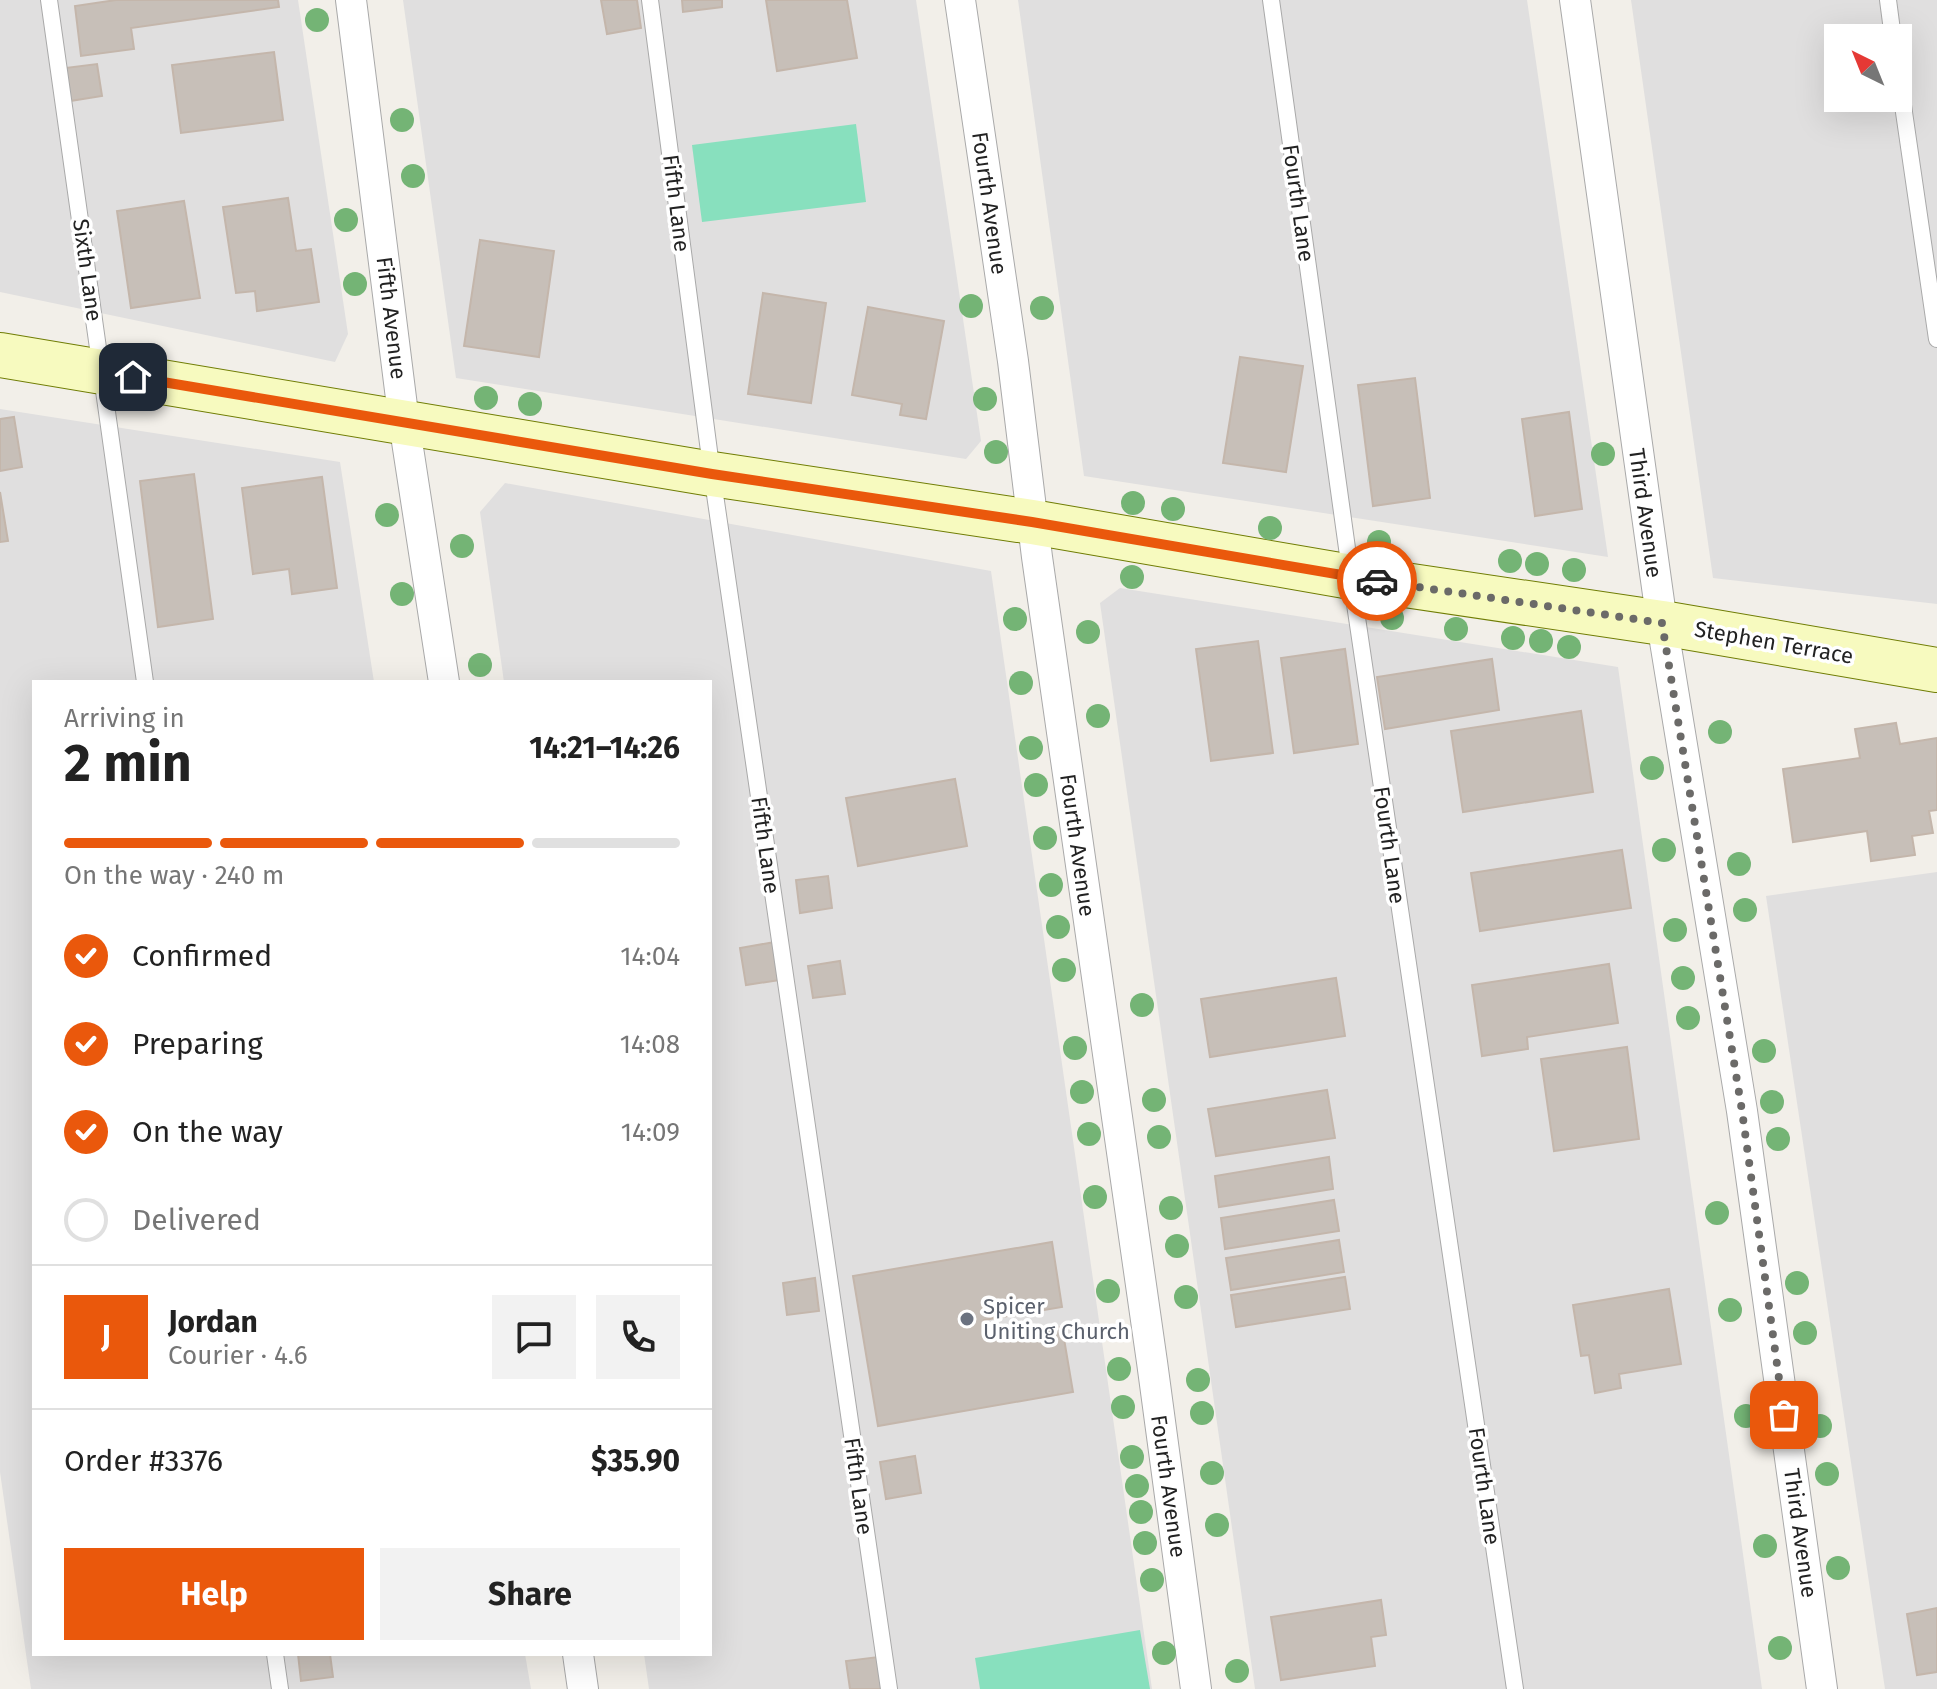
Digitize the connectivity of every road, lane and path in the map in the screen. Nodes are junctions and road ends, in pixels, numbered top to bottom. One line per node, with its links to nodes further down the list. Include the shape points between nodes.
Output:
1 (49, 0): 12 (lane, Sixth Lane)
2 (351, 0): 13 (street, Fifth Avenue)
3 (650, 0): 14 (lane, Fifth Lane)
4 (960, 0): 15 (street, Fourth Avenue)
5 (1271, 0): 16 (lane, Fourth Lane)
6 (1575, 0): 17 (street, Third Avenue)
7 (1888, 0): 8 (lane)
8 (1891, 24)
9 (1904, 112): 10 (lane)
10 (1937, 339)
11 (0, 355): 12 (main road, Stephen Terrace)
12 (103, 372): 13 (main road, Stephen Terrace); 19 (lane, Sixth Lane)
13 (404, 422): 14 (main road, Stephen Terrace); 20 (street, Fifth Avenue)
14 (712, 474): 15 (main road, Stephen Terrace); 25 (lane, Fifth Lane)
15 (1032, 522): 16 (main road, Stephen Terrace); 26 (street, Fourth Avenue)
16 (1351, 577): 17 (main road, Stephen Terrace); 27 (lane, Fourth Lane)
17 (1662, 623): 18 (main road, Stephen Terrace); 28 (street, Third Avenue, via 1742,1111)
18 (1937, 670)
19 (145, 680)
20 (444, 680)
21 (275, 1656): 23 (lane)
22 (578, 1656): 24 (street)
23 (280, 1689)
24 (583, 1689)
25 (889, 1689)
26 (1196, 1689)
27 (1515, 1689)
28 (1822, 1689)

